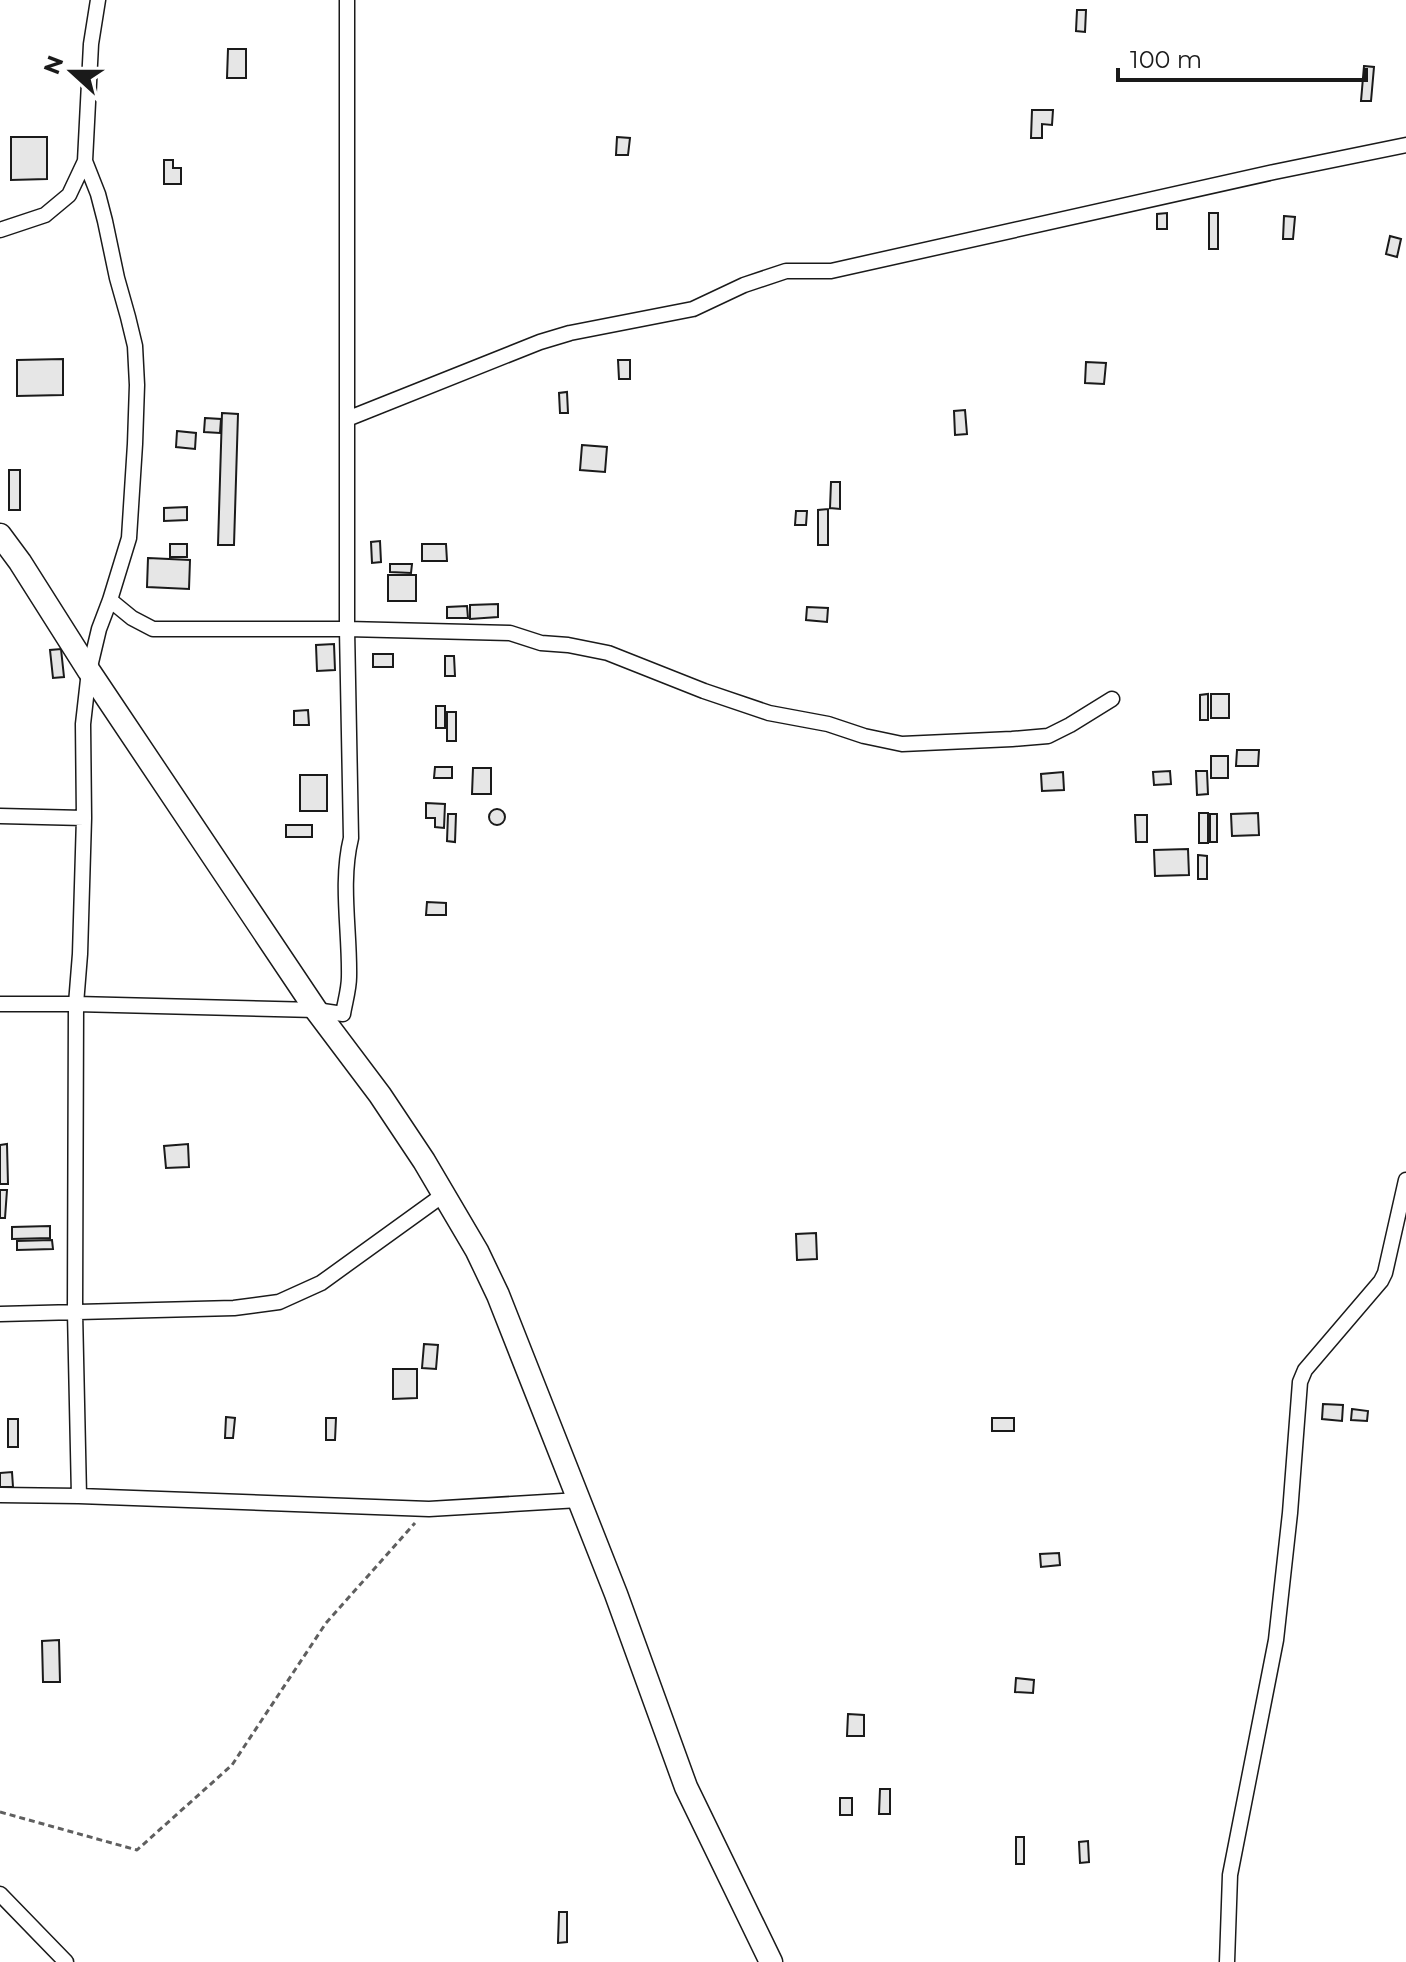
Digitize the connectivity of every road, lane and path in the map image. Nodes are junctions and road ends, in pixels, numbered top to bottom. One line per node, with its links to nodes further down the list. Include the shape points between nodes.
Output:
1 (98, 0): 4 (street)
2 (347, 0): 6 (street)
3 (1406, 145): 6 (street, via 831,271 786,271 693,309 540,342)
4 (85, 161): 5 (street, via 69,195 45,215); 8 (street, via 135,346 129,538)
5 (0, 230)
6 (347, 419): 9 (street)
7 (0, 535): 10 (street)
8 (110, 600): 9 (street, via 153,629); 10 (street)
9 (347, 629): 11 (street, via 510,633 608,653 769,713 902,744 1048,736); 16 (street, via 349,981 343,1014)
10 (89, 671): 13 (street, via 83,724); 16 (street)
11 (1112, 699)
12 (0, 816): 13 (street)
13 (84, 818): 15 (street)
14 (0, 1004): 15 (street)
15 (76, 1004): 16 (street); 19 (street)
16 (316, 1010): 18 (street, via 380,1095)
17 (1406, 1180): 29 (street, via 1381,1281 1300,1382 1276,1640 1230,1875)
18 (443, 1195): 19 (street, via 321,1283 279,1302); 23 (street, via 498,1295)
19 (75, 1312): 20 (street); 22 (street)
20 (0, 1314)
21 (0, 1495): 22 (street)
22 (79, 1496): 24 (street)
23 (579, 1500): 24 (street); 28 (street, via 686,1787)
24 (429, 1509): 25 (path, via 326,1623 232,1765 137,1850)
25 (0, 1812)
26 (0, 1894): 27 (street)
27 (66, 1962)
28 (771, 1962)
29 (1227, 1962)

